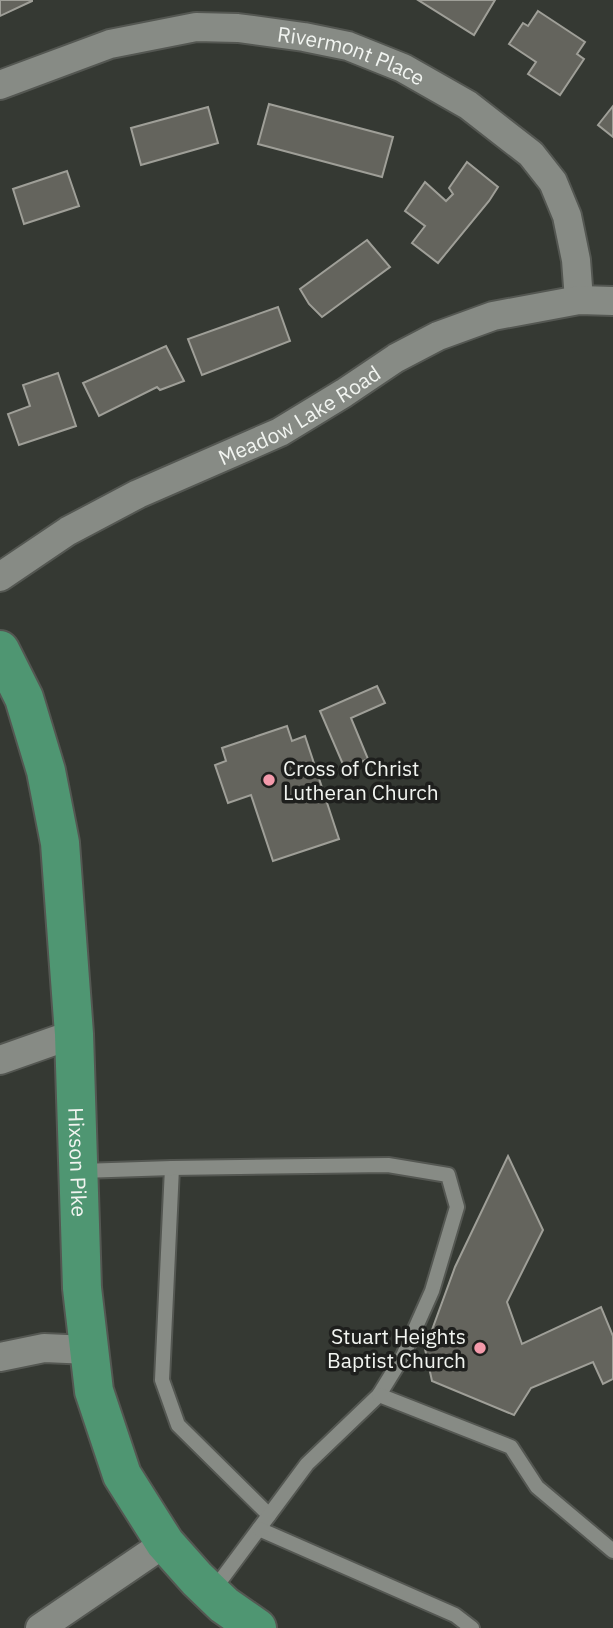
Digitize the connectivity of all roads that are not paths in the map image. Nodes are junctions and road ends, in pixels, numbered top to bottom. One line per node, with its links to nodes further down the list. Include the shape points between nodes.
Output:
1 (0, 85): 2 (street, Rivermont Place, via 110,44 196,27 251,30 348,46 403,68 468,104 531,154 553,182 567,216)
2 (579, 300): 3 (street, Meadow Lake Road); 4 (street, Meadow Lake Road, via 493,316 438,336 280,432 138,494 68,531)
3 (613, 301)
4 (0, 577)
5 (0, 650): 6 (main road, Hixson Pike)
6 (12, 702): 7 (main road, Hixson Pike, via 46,771 60,843)
7 (74, 1034): 8 (street); 10 (main road, Hixson Pike)
8 (0, 1060)
9 (172, 1168): 10 (lane); 13 (lane, via 388,1164 448,1175 457,1207 432,1291 403,1356); 14 (lane, via 162,1380 178,1425)
10 (78, 1171): 11 (main road, Hixson Pike, via 82,1288)
11 (90, 1350): 12 (street, via 44,1348); 16 (main road, Hixson Pike, via 94,1391 122,1475)
12 (0, 1357)
13 (379, 1395): 14 (lane, via 307,1464); 17 (lane, via 511,1447 537,1487)
14 (269, 1516): 15 (lane)
15 (259, 1529): 18 (lane); 21 (lane, via 454,1615)
16 (165, 1544): 18 (main road, Hixson Pike); 19 (street)
17 (613, 1551)
18 (212, 1593): 20 (main road, Hixson Pike)
19 (40, 1628)
20 (257, 1628)
21 (472, 1628)

